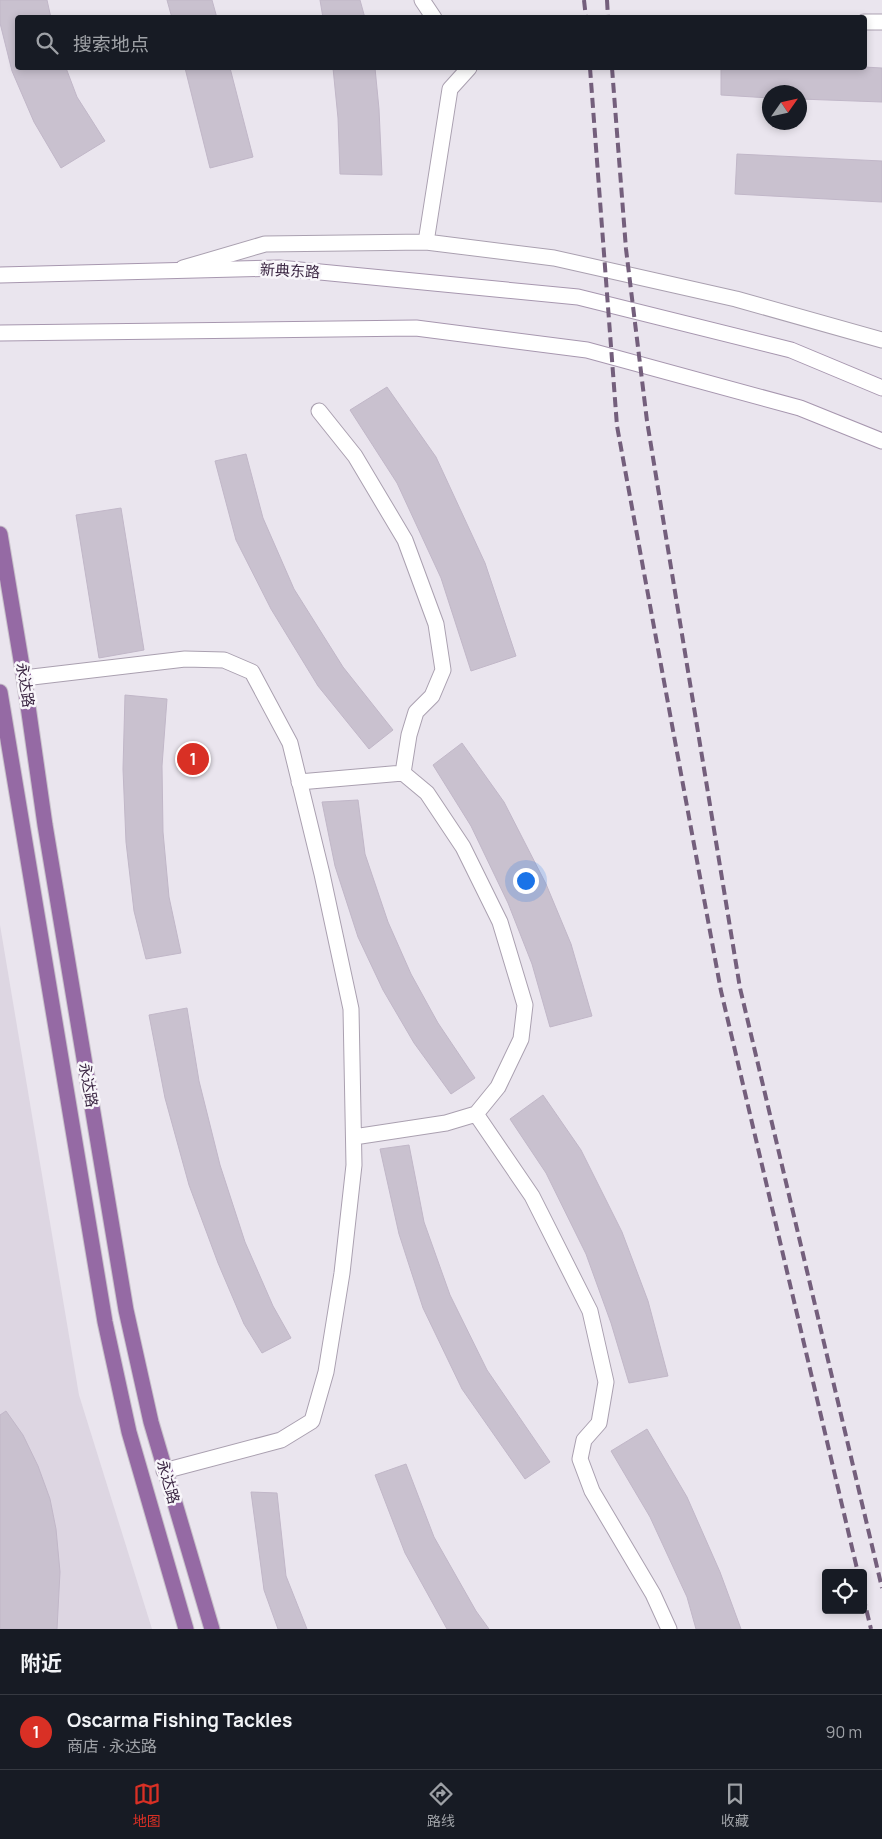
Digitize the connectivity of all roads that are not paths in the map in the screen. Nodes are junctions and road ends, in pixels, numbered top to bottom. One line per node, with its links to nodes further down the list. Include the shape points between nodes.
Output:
1 (422, 0): 2 (main road)
2 (432, 15)
3 (867, 22): 4 (main road)
4 (882, 22)
5 (465, 70): 6 (main road, via 450,89)
6 (426, 242): 7 (main road, via 264,244); 10 (main road, via 554,258 736,299)
7 (173, 271): 8 (main road, 新典东路); 11 (main road, 新典东路, via 279,268 578,297 791,350)
8 (0, 275)
9 (0, 333): 13 (main road, via 425,329 588,350 800,408)
10 (882, 340)
11 (882, 388)
12 (319, 411): 17 (main road, via 356,456 405,540 436,624 443,670 432,696 416,712)
13 (882, 441)
14 (0, 534): 15 (main road, 永达路)
15 (24, 678): 18 (main road, via 185,659 224,660 252,672 290,743); 21 (main road, 永达路, via 45,825 126,1310)
16 (0, 692): 22 (main road, 永达路, via 105,1322 129,1432)
17 (403, 773): 18 (main road); 19 (main road, via 427,793 463,847 500,922 525,1005 521,1039 498,1087)
18 (299, 782): 20 (main road, via 351,1009)
19 (476, 1114): 20 (main road, via 446,1123); 24 (main road, via 532,1196 590,1311 606,1382 599,1423 584,1440 580,1459 592,1491 653,1594)
20 (354, 1137): 21 (main road, via 342,1272 326,1372 312,1421 281,1440)
21 (164, 1471): 23 (main road, 永达路)
22 (186, 1629)
23 (212, 1629)
24 (669, 1629)

